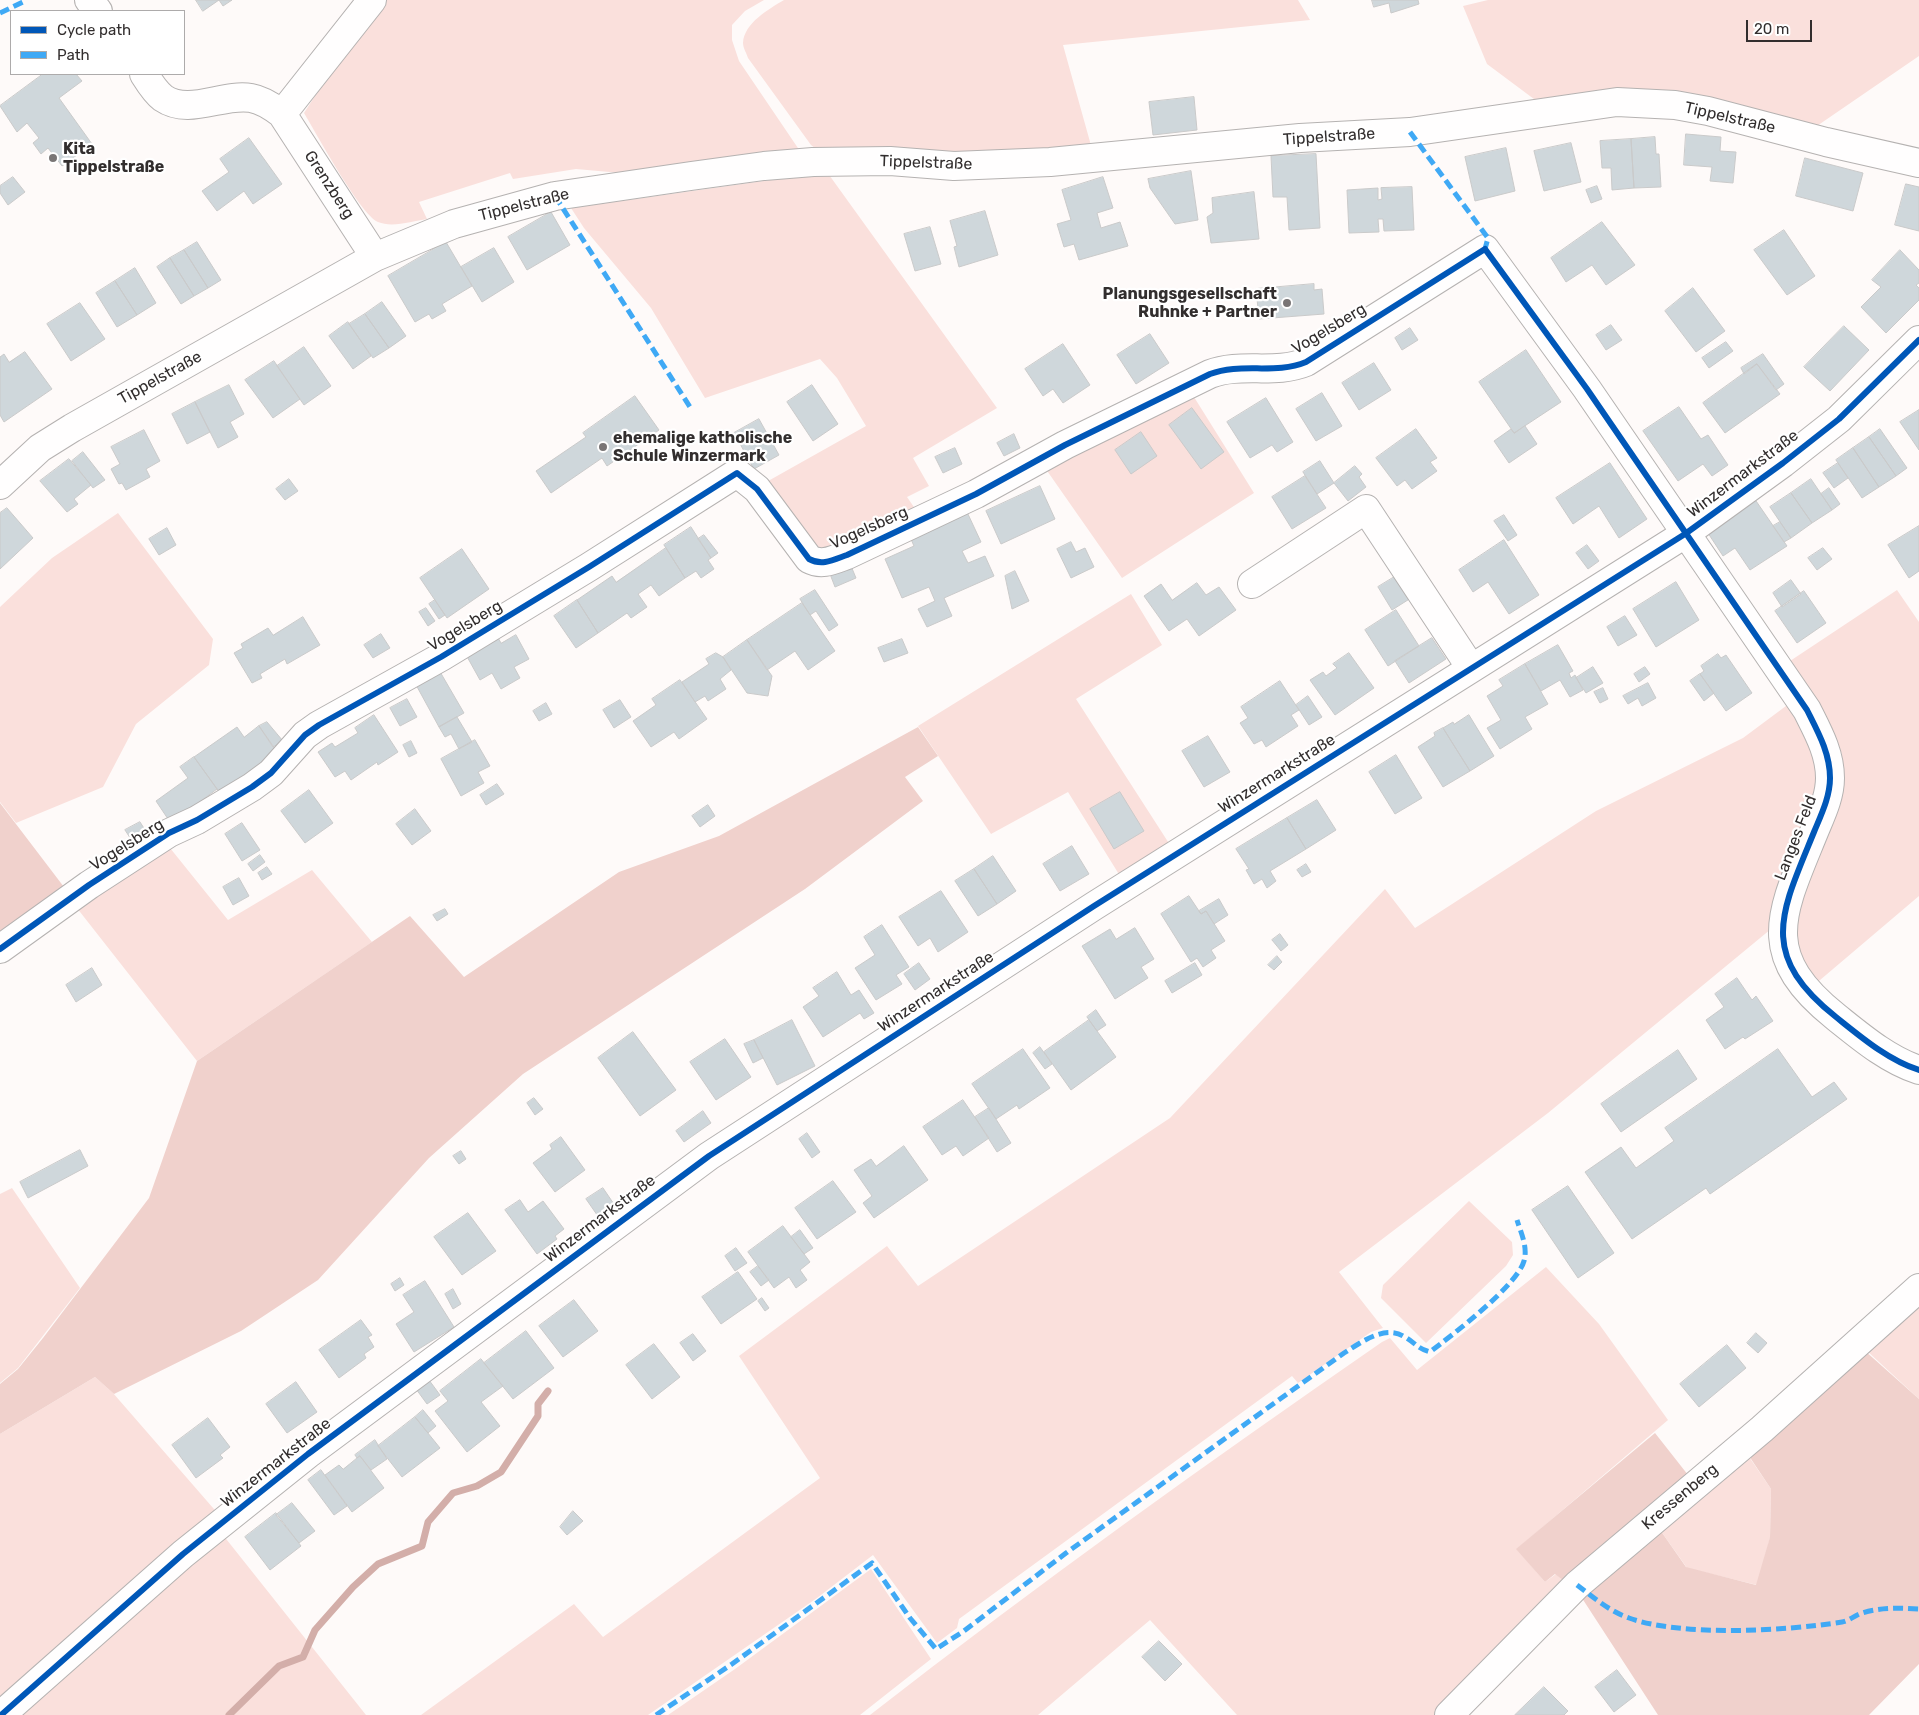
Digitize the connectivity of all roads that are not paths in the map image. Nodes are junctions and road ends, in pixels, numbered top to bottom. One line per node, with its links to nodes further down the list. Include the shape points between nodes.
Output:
1 (89, 0): 3 (street)
2 (372, 0): 5 (street)
3 (97, 10)
4 (145, 75): 5 (street, Grenzberg, via 163,98 176,104 250,98 271,105)
5 (282, 114): 7 (street, Grenzberg)
6 (1919, 163): 7 (street, Tippelstraße, via 1708,111 1675,105 1616,102 1410,132 1300,138 1050,162 954,166 850,161 764,166 555,196 454,224)
7 (375, 257): 9 (street, Tippelstraße, via 72,428 40,448)
8 (1919, 340): 10 (street, Winzermarkstraße, via 1839,419)
9 (0, 485)
10 (1685, 534): 12 (street, Winzermarkstraße); 13 (street, Vogelsberg, via 1587,389 1485,249 1306,362 1288,368 1236,368 1210,374 1065,445 976,494 829,561 822,563 809,559 757,489 737,473 457,647 312,730 271,773 252,787 169,833); 14 (street, Langes Feld, via 1807,710 1826,751 1830,777 1828,796 1783,913 1782,940 1788,962 1799,981 1824,1007 1874,1046)
11 (1252, 584): 12 (street, via 1366,509)
12 (1471, 668): 16 (street, Winzermarkstraße, via 1094,906 709,1156 308,1454 183,1554)
13 (0, 949)
14 (1919, 1070)
15 (1919, 1288): 17 (street, Kressenberg, via 1762,1429 1577,1585)
16 (1, 1715)
17 (1449, 1715)

